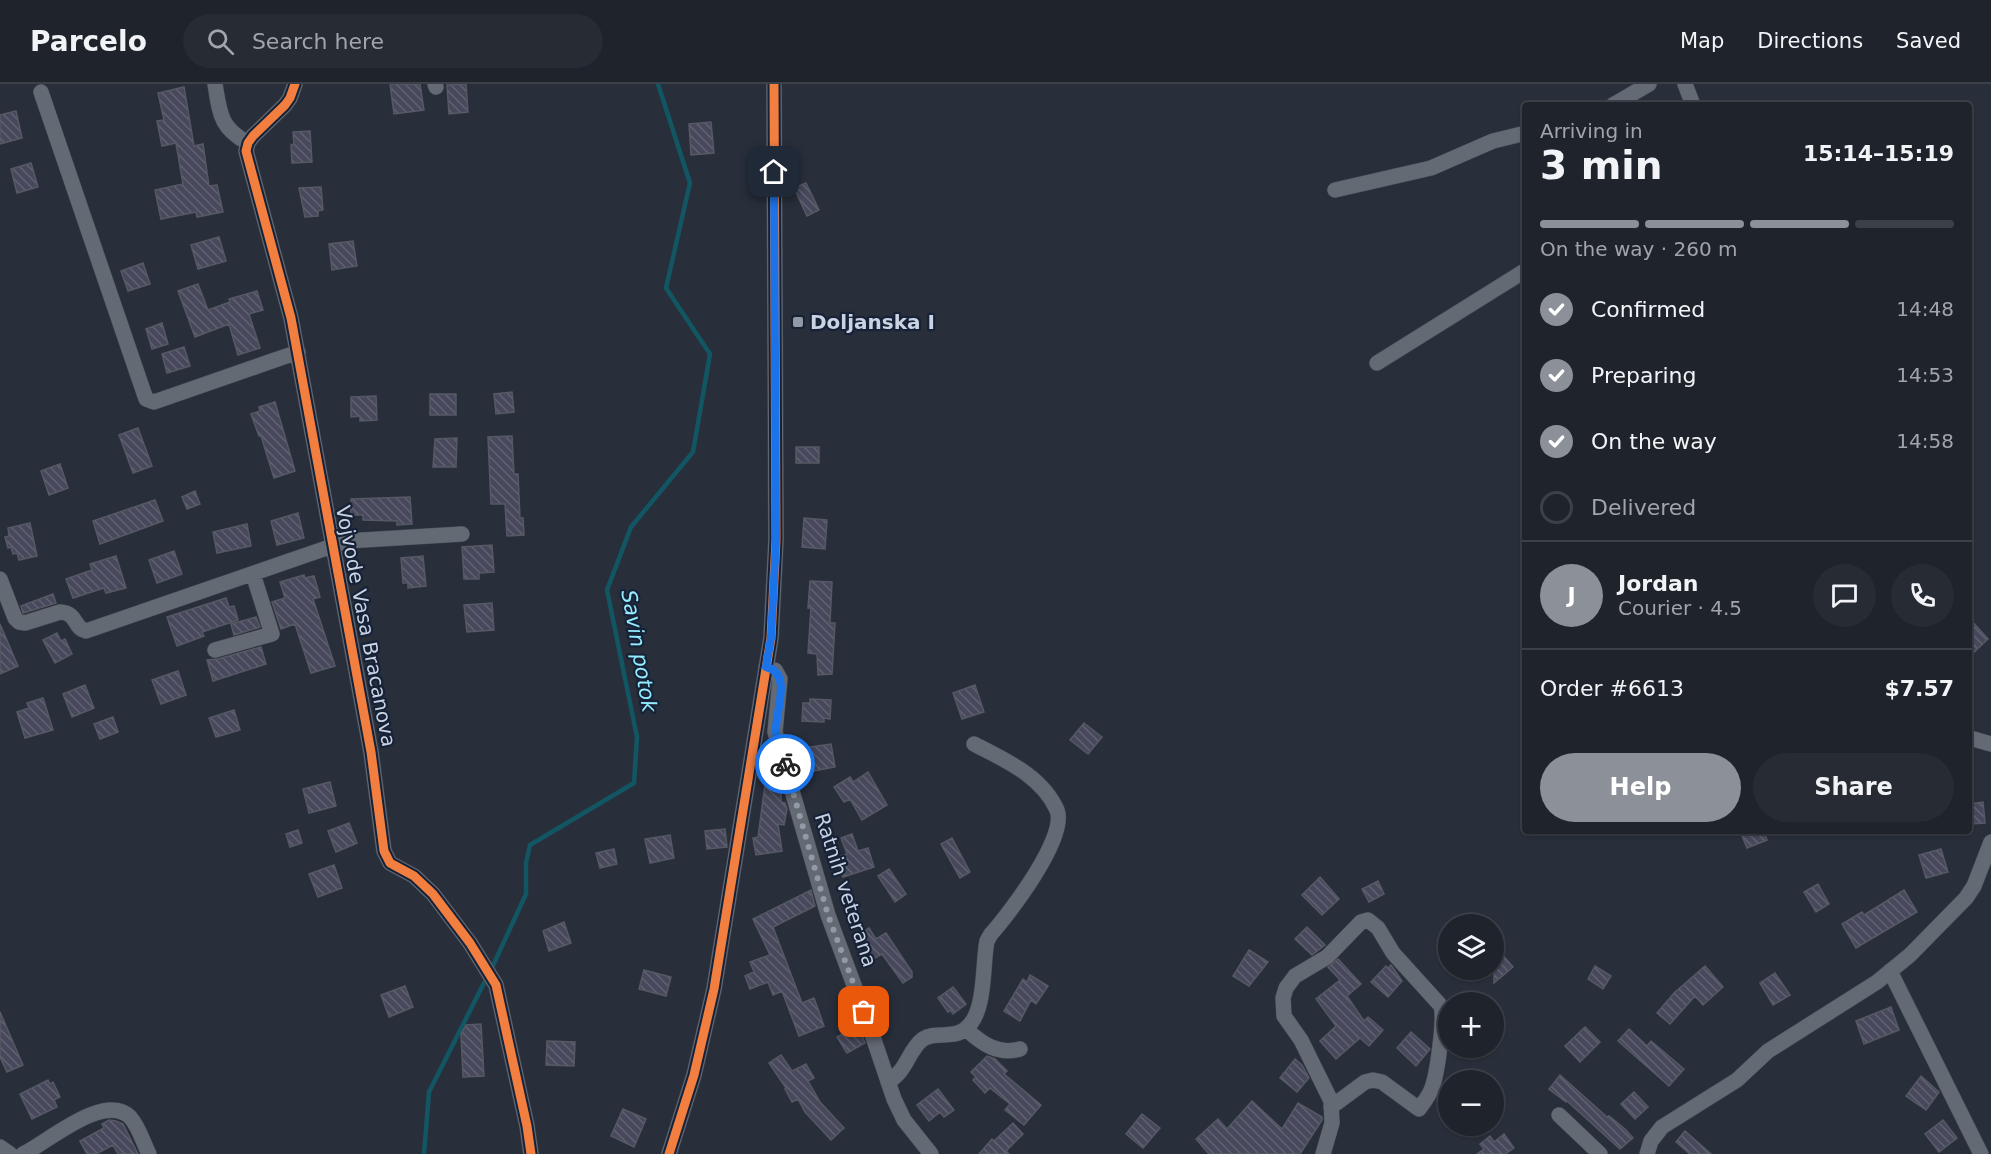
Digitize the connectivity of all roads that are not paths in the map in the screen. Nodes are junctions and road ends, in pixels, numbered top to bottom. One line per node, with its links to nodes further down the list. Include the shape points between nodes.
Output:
1 (215, 84): 10 (street, via 224,124)
2 (295, 84): 10 (street, via 285,105)
3 (774, 84): 20 (street, via 776,540)
4 (1649, 84): 7 (street)
5 (1684, 84): 8 (street)
6 (41, 92): 13 (street, via 146,399 154,402)
7 (1619, 102)
8 (1692, 102)
9 (1522, 134): 11 (street, via 1493,141 1431,168)
10 (248, 143): 13 (street, Vojvode Vasa Bracanova, via 247,159)
11 (1335, 190)
12 (1522, 272): 14 (street)
13 (298, 352): 16 (street, Vojvode Vasa Bracanova)
14 (1377, 363)
15 (462, 534): 16 (street, via 347,541)
16 (333, 546): 17 (street); 36 (street, Vojvode Vasa Bracanova, via 371,752 384,851 390,863 414,876 433,894 471,943 496,985)
17 (253, 574): 18 (street, via 86,631 66,612 19,622); 19 (street, via 272,634)
18 (0, 579)
19 (215, 650)
20 (766, 667): 29 (street, Ratnih veterana, via 775,670 780,678 776,732 828,915); 37 (street, via 714,989 694,1075)
21 (1972, 739): 23 (street)
22 (974, 744): 27 (street, via 1019,767 1042,788 1057,811 1059,822 1022,897 987,941 983,991)
23 (1991, 744)
24 (1991, 842): 25 (street)
25 (1988, 861): 26 (street, via 1966,898)
26 (1890, 971): 41 (street, via 1768,1051 1737,1080 1662,1127 1651,1140); 42 (street)
27 (966, 1029): 28 (street, via 994,1049); 29 (street, via 922,1040 903,1070)
28 (1020, 1049)
29 (888, 1082): 38 (street, Ratnih veterana, via 904,1120)
30 (1331, 1107): 30 (street, via 1301,1040 1284,1016 1283,998 1295,976 1328,957 1361,922 1368,920 1441,1006 1436,1067 1432,1086 1419,1109 1382,1082 1373,1080); 39 (street, via 1330,1135)
31 (1559, 1115): 40 (street)
32 (0, 1147): 33 (street)
33 (10, 1154)
34 (23, 1154): 35 (street, via 86,1117 109,1109 132,1119)
35 (150, 1154)
36 (531, 1154)
37 (669, 1154)
38 (931, 1154)
39 (1323, 1154)
40 (1600, 1154)
41 (1647, 1154)
42 (1981, 1154)

